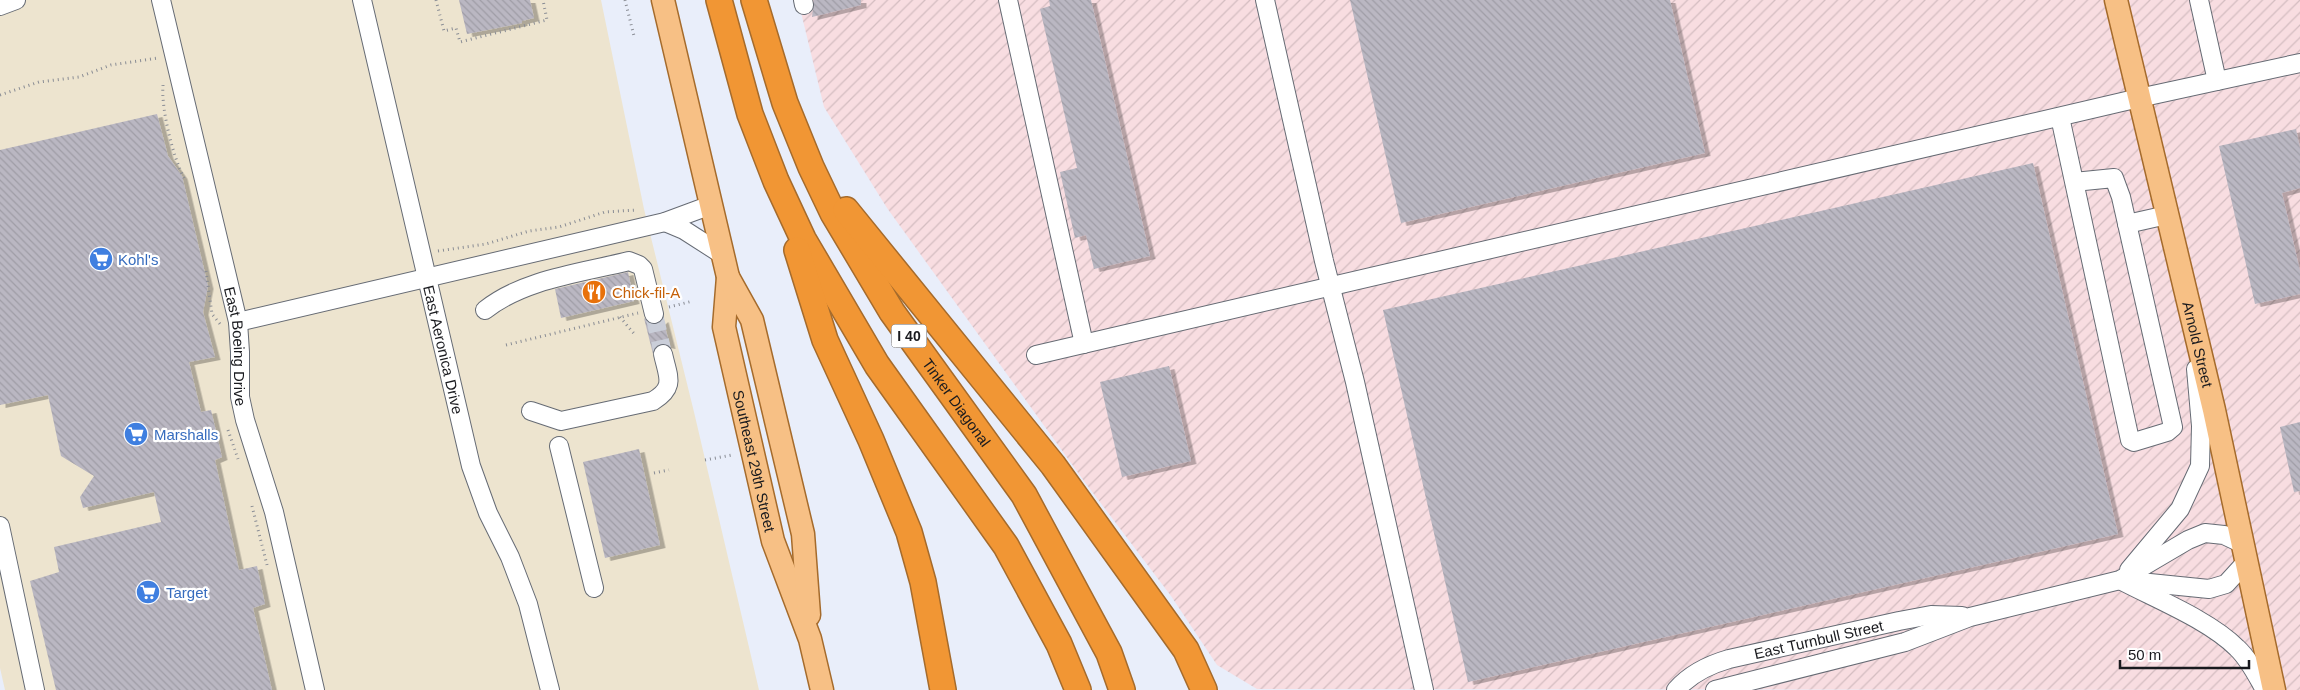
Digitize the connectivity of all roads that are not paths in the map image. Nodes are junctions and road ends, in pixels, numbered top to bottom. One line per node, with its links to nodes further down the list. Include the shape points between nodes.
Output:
1 (16, 0): 11 (street)
2 (161, 0): 30 (street, East Boeing Drive)
3 (362, 0): 24 (street, East Aeronica Drive)
4 (663, 0): 19 (main road, Southeast 29th Street)
5 (719, 0): 17 (highway, I 40, via 750,114)
6 (754, 0): 16 (highway, Tinker Diagonal / I 40, via 784,103)
7 (1008, 0): 31 (street)
8 (1265, 0): 26 (street)
9 (2116, 0): 14 (main road, Arnold Street)
10 (2198, 0): 13 (street)
11 (0, 6)
12 (2300, 63): 13 (street)
13 (2217, 81): 14 (street)
14 (2139, 98): 15 (street); 20 (main road, Arnold Street)
15 (2060, 117): 18 (street); 26 (street)
16 (811, 167): 42 (highway, via 1053,465); 49 (highway, Tinker Diagonal / I 40, via 892,312 1024,495 1109,653)
17 (776, 181): 47 (highway, via 825,340 909,532 924,582); 48 (highway, I 40, via 803,239 862,341 1006,546 1059,644)
18 (2074, 182): 22 (street, via 2114,178); 22 (street, via 2130,440 2134,442 2174,427)
19 (710, 205): 21 (street); 23 (main road, Southeast 29th Street)
20 (2167, 215): 22 (street); 29 (main road, Arnold Street)
21 (666, 222): 23 (street); 24 (street)
22 (2127, 224)
23 (723, 255): 25 (main road, Southeast 29th Street)
24 (426, 277): 30 (street); 45 (street, East Aeronica Drive, via 471,466 528,604)
25 (728, 277): 41 (main road, Southeast 29th Street, via 724,327 773,541); 41 (main road, Southeast 29th Street, via 752,320 803,534)
26 (1331, 288): 31 (street); 52 (street)
27 (485, 310): 28 (street, via 497,300 526,287 629,260 643,269)
28 (654, 313)
29 (2192, 319): 37 (main road, Arnold Street); 38 (street, via 2201,426 2200,466 2180,508)
30 (238, 322): 44 (street, East Boeing Drive, via 240,397 274,512)
31 (1084, 344): 33 (street)
32 (663, 354): 34 (street, via 670,384 666,393 653,400 561,421)
33 (1036, 355)
34 (531, 411)
35 (559, 446): 39 (street)
36 (0, 526): 43 (street)
37 (2245, 553): 38 (street, East Turnbull Street, via 2226,584 2209,589); 38 (street, East Turnbull Street, via 2224,535 2205,533); 56 (main road, Arnold Street)
38 (2120, 580): 40 (street, East Turnbull Street); 55 (street, via 2202,623 2237,648)
39 (594, 588)
40 (1970, 616): 53 (street, East Turnbull Street, via 1931,615 1728,659 1710,664); 54 (street, East Turnbull Street, via 1904,642)
41 (810, 639): 46 (main road, Southeast 29th Street)
42 (1186, 650): 50 (highway); 51 (highway)
43 (35, 690)
44 (316, 690)
45 (550, 690)
46 (822, 690)
47 (943, 690)
48 (1078, 690)
49 (1122, 690)
50 (1204, 690)
51 (1219, 690)
52 (1424, 690)
53 (1676, 690)
54 (1715, 690)
55 (2265, 690)
56 (2274, 690)

